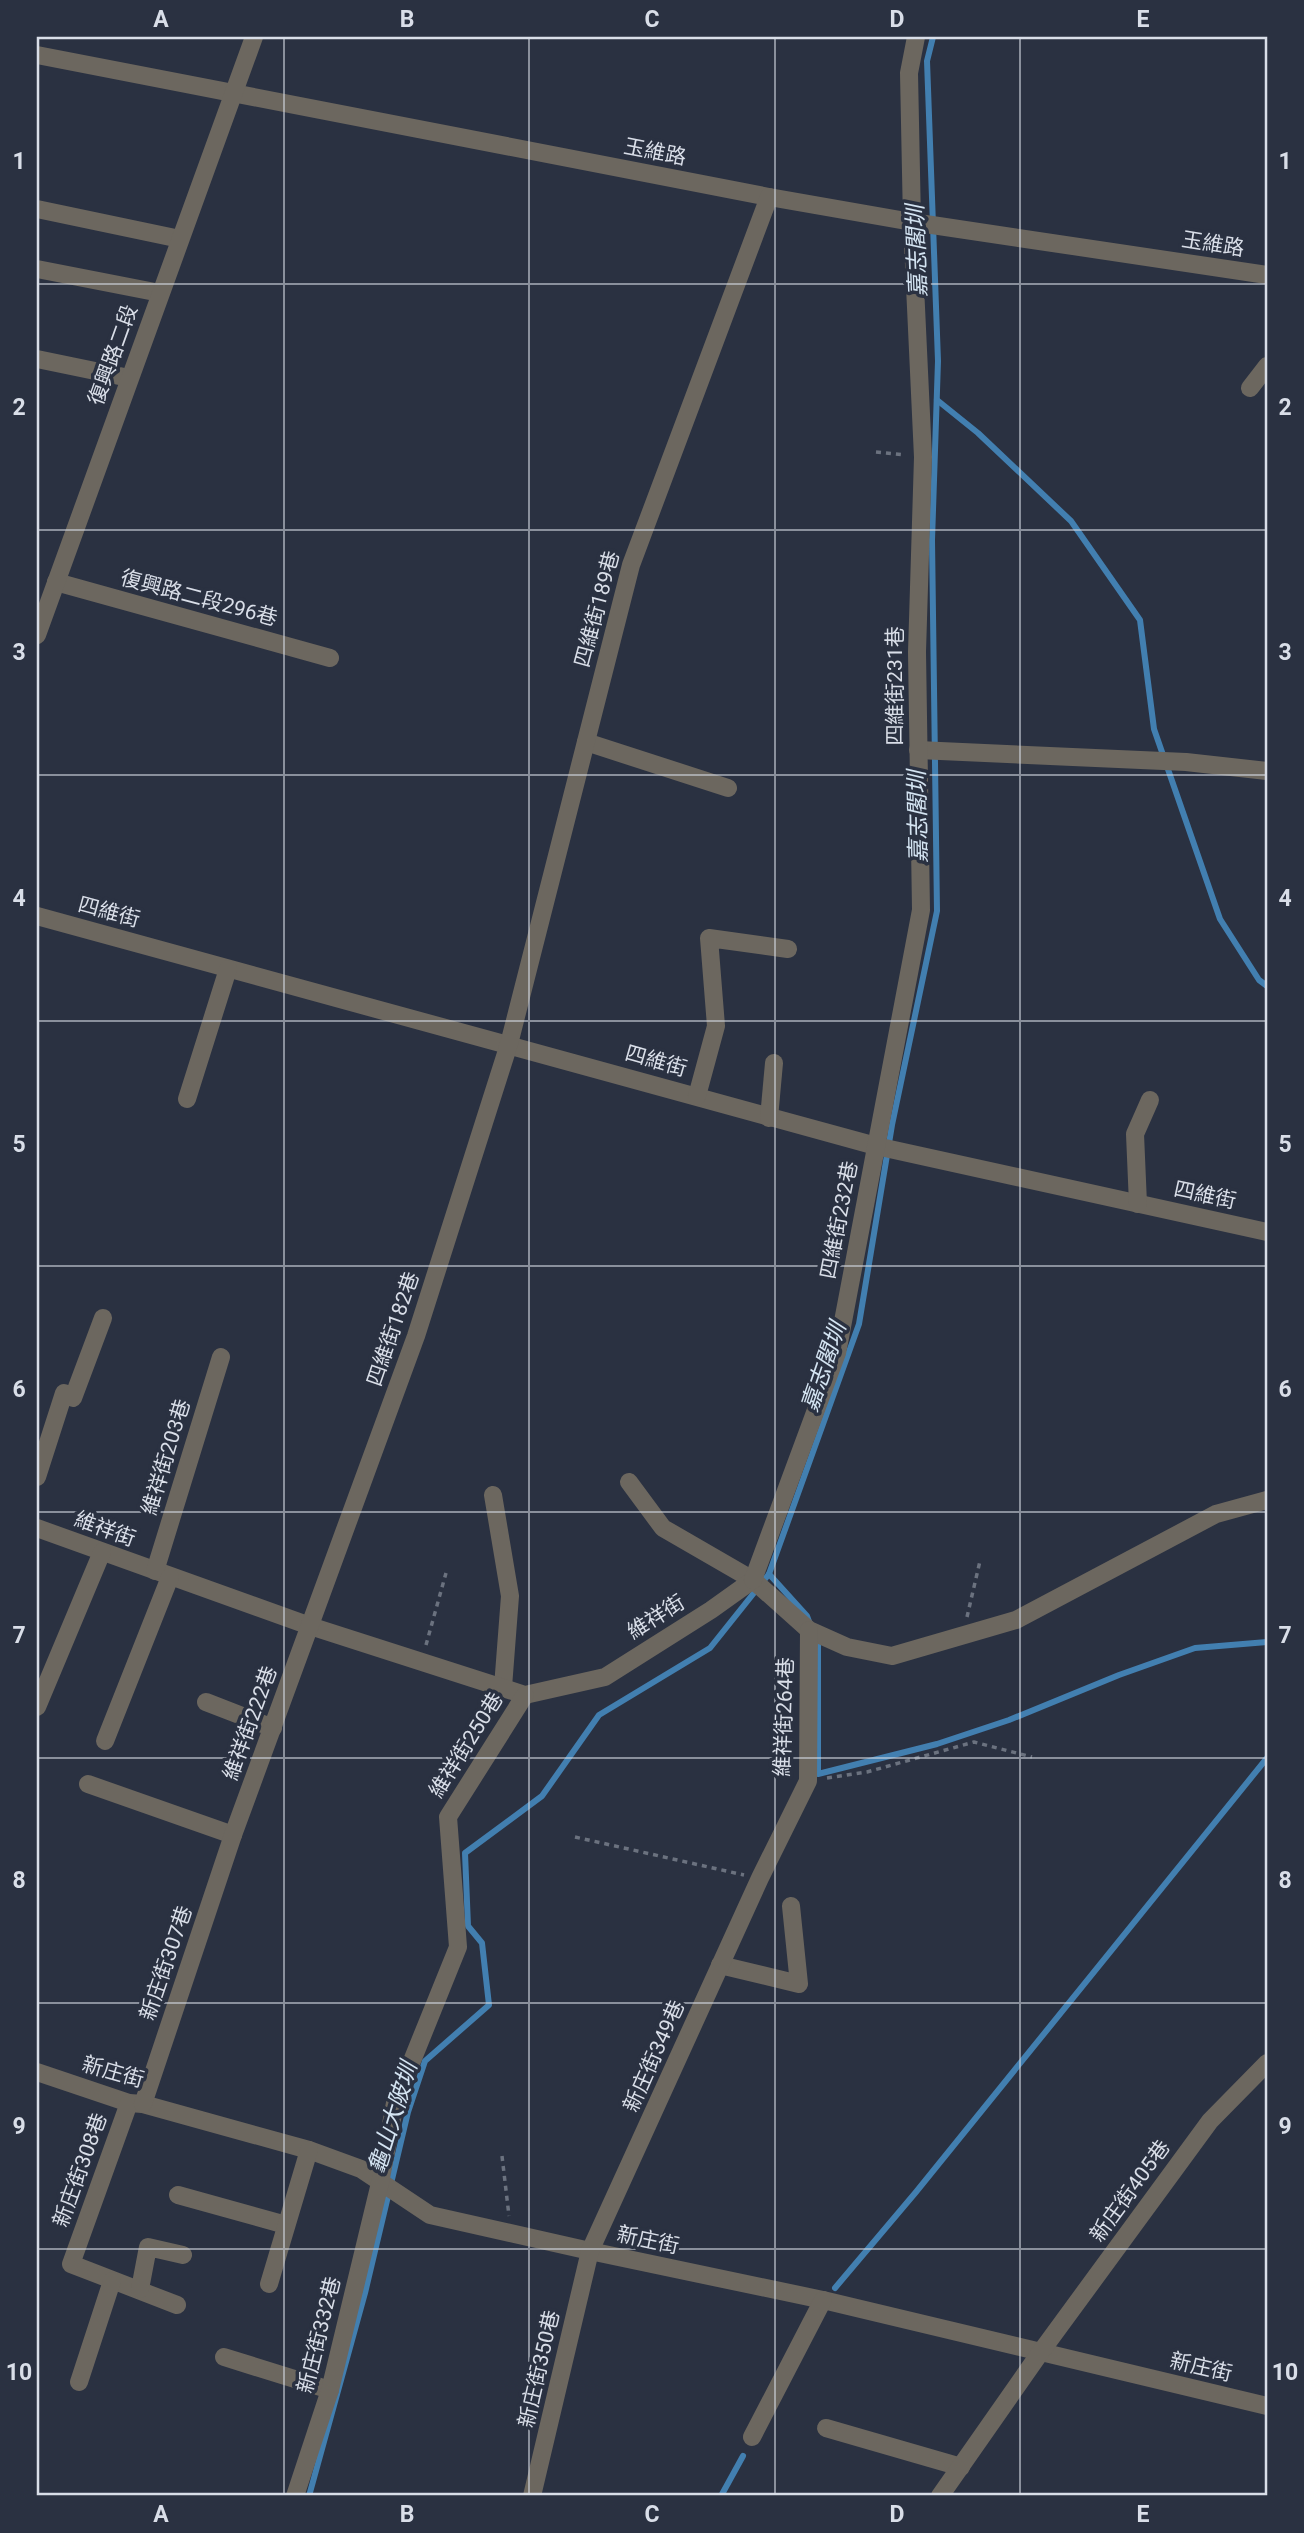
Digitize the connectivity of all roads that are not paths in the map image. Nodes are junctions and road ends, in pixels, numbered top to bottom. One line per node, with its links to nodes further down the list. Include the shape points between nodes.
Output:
1 (254, 37): 4 (street, 復興路二段)
2 (916, 37): 7 (street, 四維街231巷, via 909,73)
3 (37, 55): 4 (street, 玉維路)
4 (234, 92): 5 (street, 玉維路); 8 (street, 復興路二段)
5 (769, 197): 7 (street, 玉維路); 19 (street, 四維街189巷, via 631,565)
6 (37, 209): 8 (street)
7 (912, 222): 10 (street, 玉維路); 20 (street, 四維街231巷, via 923,457)
8 (180, 239): 11 (street, 復興路二段)
9 (37, 269): 11 (street)
10 (1267, 275)
11 (160, 293): 14 (street, 復興路二段)
12 (37, 359): 14 (street)
13 (1267, 366): 15 (street)
14 (129, 378): 16 (street, 復興路二段)
15 (1250, 388)
16 (55, 582): 17 (street, 復興路二段); 18 (street, 復興路二段296巷)
17 (37, 635)
18 (330, 658)
19 (586, 742): 22 (street); 26 (street, 四維街189巷)
20 (918, 750): 21 (street, via 1186,762); 32 (street, 四維街231巷, via 921,909)
21 (1267, 771)
22 (728, 788)
23 (37, 916): 25 (street, 四維街)
24 (788, 949): 28 (street, via 709,938 716,1026)
25 (228, 969): 26 (street, 四維街); 29 (street)
26 (509, 1044): 28 (street, 四維街); 45 (street, 四維街182巷, via 416,1336)
27 (774, 1063): 31 (street)
28 (697, 1096): 31 (street, 四維街)
29 (187, 1099)
30 (1150, 1101): 33 (street, via 1135,1134)
31 (769, 1118): 32 (street, 四維街)
32 (876, 1146): 33 (street, 四維街); 44 (street, 四維街232巷, via 837,1353)
33 (1138, 1204): 34 (street, 四維街)
34 (1267, 1232)
35 (103, 1318): 37 (street, via 73,1398 64,1393)
36 (221, 1357): 43 (street, 維祥街203巷)
37 (37, 1477)
38 (629, 1482): 44 (street, via 663,1528)
39 (493, 1495): 47 (street, via 510,1596)
40 (1267, 1500): 46 (street, via 1216,1514 1016,1620 892,1656 847,1647)
41 (37, 1528): 42 (street, 維祥街)
42 (102, 1552): 43 (street, 維祥街); 50 (street)
43 (163, 1574): 45 (street, 維祥街); 52 (street, 維祥街203巷)
44 (753, 1580): 46 (street); 48 (street, 維祥街, via 605,1677)
45 (310, 1626): 47 (street, 維祥街); 51 (street, 維祥街222巷)
46 (809, 1630): 55 (street, 維祥街264巷, via 808,1781)
47 (503, 1687): 48 (street, 維祥街)
48 (525, 1695): 62 (street, 維祥街250巷, via 448,1817 458,1947 396,2103)
49 (206, 1702): 51 (street)
50 (37, 1707)
51 (273, 1728): 54 (street, 維祥街222巷)
52 (104, 1741)
53 (88, 1784): 54 (street)
54 (233, 1835): 60 (street, 新庄街307巷)
55 (760, 1878): 57 (street, 新庄街349巷)
56 (791, 1906): 57 (street, via 799,1984)
57 (720, 1965): 65 (street, 新庄街349巷)
58 (1267, 2063): 72 (street, 新庄街405巷, via 1210,2121)
59 (37, 2072): 60 (street, 新庄街)
60 (136, 2104): 61 (street, 新庄街); 67 (street, 新庄街308巷, via 71,2264)
61 (309, 2150): 62 (street, 新庄街, via 361,2169); 64 (street)
62 (380, 2183): 65 (street, 新庄街, via 430,2215); 75 (street, 新庄街332巷)
63 (178, 2195): 64 (street)
64 (286, 2225): 68 (street)
65 (590, 2252): 70 (street, 新庄街); 81 (street, 新庄街350巷)
66 (183, 2255): 69 (street, via 148,2247)
67 (112, 2281): 69 (street, 新庄街308巷); 74 (street)
68 (269, 2284)
69 (140, 2289): 71 (street, 新庄街308巷)
70 (823, 2301): 72 (street, 新庄街); 78 (street)
71 (177, 2305)
72 (1040, 2353): 76 (street, 新庄街); 79 (street, 新庄街405巷)
73 (224, 2357): 75 (street)
74 (79, 2382)
75 (330, 2390): 80 (street, 新庄街332巷)
76 (1267, 2406)
77 (826, 2428): 79 (street)
78 (752, 2437)
79 (961, 2467): 82 (street, 新庄街405巷)
80 (295, 2496)
81 (532, 2496)
82 (940, 2496)

